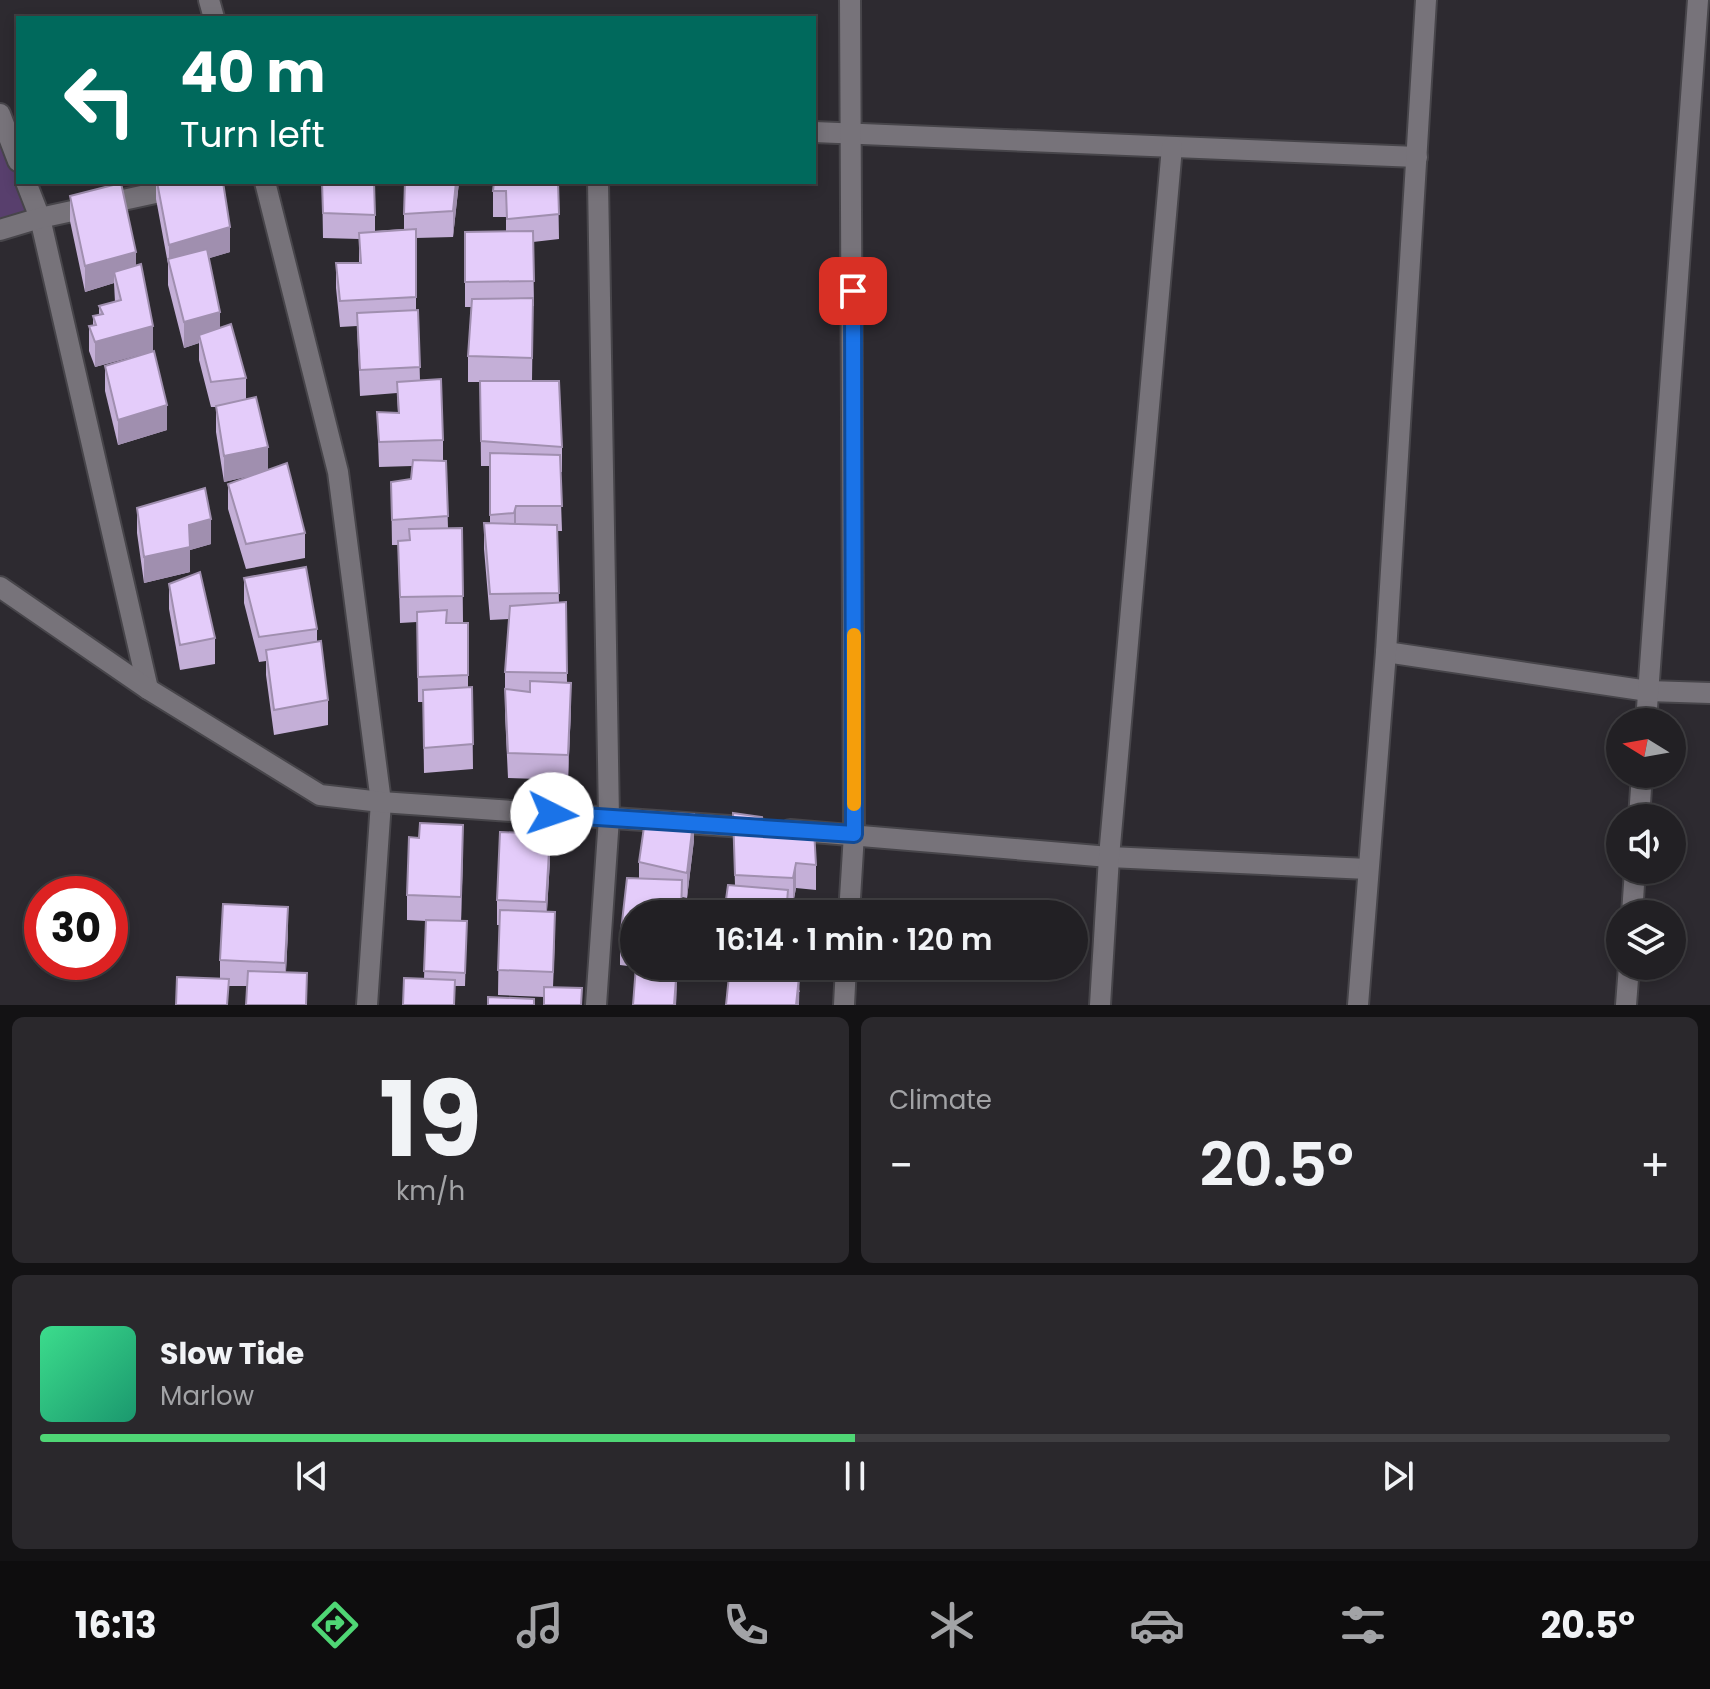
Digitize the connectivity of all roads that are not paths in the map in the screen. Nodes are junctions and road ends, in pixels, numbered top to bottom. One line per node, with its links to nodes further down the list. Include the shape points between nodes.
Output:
1 (850, 0): 5 (street)
2 (1426, 0): 9 (street)
3 (1698, 0): 19 (street)
4 (0, 114): 8 (street)
5 (853, 131): 6 (street); 7 (street); 24 (street)
6 (816, 132)
7 (1172, 147): 9 (street); 25 (street)
8 (16, 156)
9 (1417, 157): 17 (street)
10 (27, 184): 14 (street)
11 (197, 184): 14 (street)
12 (266, 184): 22 (street, via 338,472)
13 (598, 184): 23 (street)
14 (40, 218): 15 (street); 18 (street)
15 (0, 230)
16 (0, 587): 18 (street)
17 (1386, 652): 19 (street); 26 (street)
18 (148, 689): 22 (street, via 320,795)
19 (1648, 691): 20 (street); 21 (street)
20 (1710, 693)
21 (1647, 708)
22 (381, 802): 23 (street); 30 (street)
23 (609, 818): 24 (street); 31 (street)
24 (854, 834): 25 (street); 27 (street)
25 (1109, 857): 26 (street); 33 (street)
26 (1368, 869): 34 (street)
27 (850, 900)
28 (845, 980): 32 (street)
29 (1628, 980): 35 (street)
30 (367, 1005)
31 (596, 1005)
32 (844, 1005)
33 (1100, 1005)
34 (1358, 1005)
35 (1626, 1005)

